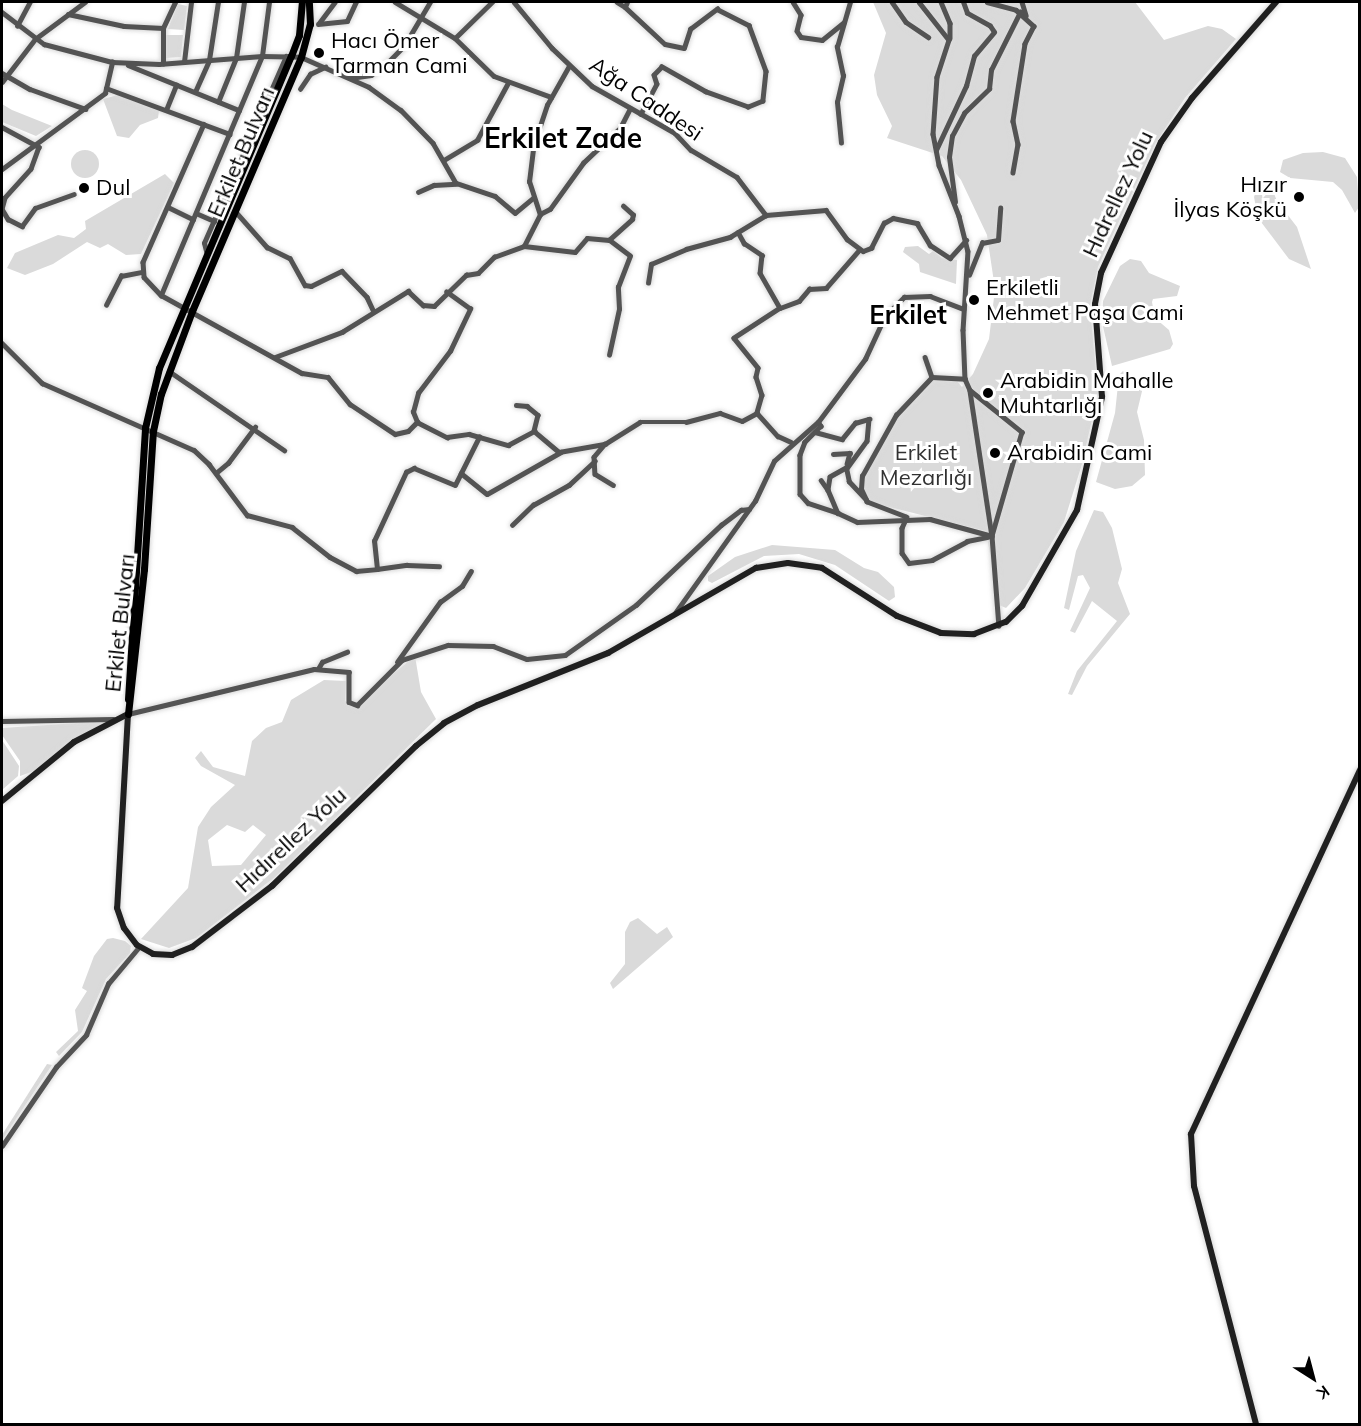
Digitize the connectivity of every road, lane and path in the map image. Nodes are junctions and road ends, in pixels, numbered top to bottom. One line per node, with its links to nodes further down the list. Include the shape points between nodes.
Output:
1 (30, 2): 35 (street)
2 (85, 2): 29 (street)
3 (175, 2): 36 (street)
4 (191, 2): 48 (street)
5 (218, 2): 45 (street)
6 (244, 2): 44 (street)
7 (269, 2): 41 (street)
8 (302, 2): 42 (main road, Erkilet Bulvarı, via 299,35)
9 (309, 2): 33 (main road, Erkilet Bulvarı)
10 (335, 2): 34 (street)
11 (356, 2): 34 (street, via 347,21)
12 (395, 2): 30 (street)
13 (430, 2): 30 (street)
14 (492, 2): 38 (street)
15 (514, 2): 50 (street, Ağa Caddesi)
16 (617, 2): 26 (street)
17 (793, 2): 32 (street, via 801,15 797,31 801,37 822,40)
18 (850, 2): 32 (street)
19 (892, 2): 37 (street, via 906,22)
20 (919, 2): 40 (street)
21 (941, 2): 40 (street, via 950,23)
22 (963, 2): 72 (street, via 967,13 994,32 974,56 966,86)
23 (987, 2): 28 (street)
24 (1022, 2): 31 (street)
25 (1276, 2): 145 (street, Hıdrellez Yolu, via 1192,98 1161,141 1101,273 1095,304 1102,396 1077,510 1020,610)
26 (626, 4): 66 (street, via 665,44 684,48 690,29 717,9 749,26 766,71 763,100 751,107 706,92 662,67 654,75 657,84)
27 (2, 12): 35 (street)
28 (1020, 12): 31 (street); 82 (street, via 991,70 989,89 964,113 952,136 950,157)
29 (68, 14): 36 (street, via 124,26); 39 (street)
30 (422, 17): 38 (street); 53 (street, via 404,46 388,62 370,75)
31 (1028, 17): 75 (street, via 1034,28 1025,44 1021,67 1013,125 1018,144)
32 (844, 22): 71 (street, via 837,47 843,76 837,102)
33 (309, 24): 34 (street); 43 (main road, Erkilet Bulvarı)
34 (318, 24)
35 (17, 26): 39 (street)
36 (163, 28): 49 (street)
37 (928, 37)
38 (455, 38): 55 (street, via 473,58)
39 (35, 39): 46 (street); 52 (street)
40 (949, 40): 72 (street, via 937,76)
41 (262, 56): 42 (street); 44 (street); 65 (street)
42 (288, 56): 43 (street); 88 (street); 94 (main road, Erkilet Bulvarı)
43 (301, 57): 51 (street); 84 (main road, Erkilet Bulvarı)
44 (236, 58): 45 (street); 61 (street)
45 (209, 60): 48 (street); 59 (street)
46 (112, 62): 47 (street); 57 (street)
47 (123, 63): 49 (street); 56 (street)
48 (184, 63): 49 (street)
49 (163, 64)
50 (569, 66): 60 (street); 62 (street, Ağa Caddesi, via 597,90)
51 (325, 67): 53 (street); 58 (street, via 310,74)
52 (4, 75): 54 (street); 63 (street)
53 (349, 78): 73 (street, via 401,110)
54 (2, 82)
55 (508, 83): 60 (street); 73 (street, via 477,140)
56 (177, 85): 59 (street); 64 (street)
57 (106, 88): 63 (street); 64 (street)
58 (300, 89)
59 (195, 92): 61 (street)
60 (551, 98): 79 (street, via 532,153 529,182)
61 (218, 102): 65 (street)
62 (630, 108): 66 (street, Ağa Caddesi); 85 (street, via 620,128 583,163 550,209)
63 (86, 109): 70 (street)
64 (166, 110): 67 (street)
65 (239, 110): 69 (street)
66 (641, 114): 86 (street, Ağa Caddesi, via 737,177)
67 (204, 124): 69 (street); 81 (street)
68 (2, 127): 70 (street)
69 (230, 134): 87 (street)
70 (38, 143): 74 (street); 78 (street, via 33,165 6,196 4,215 22,226 35,208)
71 (841, 143)
72 (935, 153): 82 (street)
73 (444, 159): 76 (street)
74 (2, 169)
75 (1013, 173)
76 (458, 184): 77 (street, via 439,184); 79 (street, via 495,196 515,213)
77 (418, 192)
78 (74, 194)
79 (533, 198): 85 (street)
80 (623, 206): 90 (street, via 633,215 632,219)
81 (168, 207): 87 (street); 95 (street)
82 (956, 208): 91 (street)
83 (1000, 208): 96 (street, via 998,241 982,243)
84 (236, 212): 103 (main road, Erkilet Bulvarı); 104 (street, via 267,248 290,258 305,285 311,286 342,271 367,297)
85 (540, 214): 92 (street)
86 (766, 214): 89 (street); 93 (street, via 826,210)
87 (195, 216): 88 (street); 99 (street)
88 (214, 221): 94 (street, via 204,243)
89 (738, 232): 97 (street, via 651,264); 101 (street, via 744,243 762,255 760,273)
90 (609, 240): 92 (street, via 587,238 575,252); 106 (street, via 630,256 618,287 619,309)
91 (966, 240): 93 (street, via 950,258 934,249 916,223 893,218 884,223 869,249); 96 (street)
92 (524, 246): 98 (street, via 494,257)
93 (859, 250): 101 (street, via 826,288 808,289 799,302)
94 (208, 257): 103 (main road, Erkilet Bulvarı)
95 (142, 272): 99 (street); 100 (street, via 120,277)
96 (968, 276): 102 (street)
97 (648, 283)
98 (447, 292): 104 (street, via 428,306 408,291); 115 (street, via 470,309 450,351 418,393 413,411)
99 (161, 295): 103 (street)
100 (106, 304)
101 (780, 308): 114 (street, via 734,338 758,368 756,377 762,395)
102 (964, 309): 111 (street); 116 (street, via 930,296 904,297 885,316 865,359)
103 (188, 310): 107 (street); 109 (main road, Erkilet Bulvarı); 118 (main road, Erkilet Bulvarı, via 159,368)
104 (373, 310): 107 (street, via 335,336)
105 (2, 343): 118 (street, via 38,381)
106 (609, 355)
107 (275, 357): 115 (street, via 302,373 328,377 350,404 395,434 408,431)
108 (926, 357): 110 (street)
109 (169, 371): 117 (street); 119 (main road, Erkilet Bulvarı)
110 (932, 377): 111 (street); 135 (street, via 898,412 864,473 861,486)
111 (965, 379): 112 (street)
112 (970, 390): 140 (street); 140 (street, via 1022,432)
113 (516, 405): 120 (street, via 525,405 538,415)
114 (757, 413): 123 (street, via 778,436); 124 (street, via 742,421 720,413 686,422 640,422)
115 (417, 422): 122 (street, via 447,437)
116 (818, 422): 121 (street, via 821,425); 123 (street)
117 (255, 427): 125 (street); 130 (street, via 228,464)
118 (145, 428): 119 (street); 149 (main road, Erkilet Bulvarı)
119 (153, 431): 130 (street, via 194,450); 149 (main road, Erkilet Bulvarı)
120 (534, 431): 122 (street, via 508,445); 126 (street, via 553,450)
121 (815, 432): 129 (street, via 842,439 855,423 869,419 867,441); 137 (street, via 800,455 800,494 808,503)
122 (479, 437): 131 (street)
123 (791, 442): 136 (street, via 766,472)
124 (605, 444): 126 (street); 128 (street)
125 (284, 450)
126 (561, 452): 131 (street, via 487,494)
127 (833, 454): 129 (street, via 851,454)
128 (595, 461): 133 (street, via 595,474); 139 (street, via 569,485 533,505)
129 (846, 469): 134 (street, via 830,477); 135 (street, via 849,482)
130 (216, 472): 142 (street, via 237,505 250,517 292,527 330,557 356,571)
131 (461, 473): 142 (street, via 452,486 414,468 406,472 374,541)
132 (821, 480): 134 (street)
133 (613, 485)
134 (828, 490): 137 (street)
135 (866, 501): 138 (street)
136 (749, 510): 144 (street); 147 (street, via 741,510 721,525 636,605 570,653 527,659 493,646 453,645 416,653)
137 (838, 513): 138 (street, via 866,525)
138 (907, 518): 140 (street, via 930,519); 140 (street, via 902,528 902,553 909,563 932,560 967,541)
139 (512, 525)
140 (992, 536): 145 (street)
141 (439, 566): 142 (street)
142 (377, 569)
143 (471, 570): 147 (street, via 462,586 440,602)
144 (671, 619): 145 (street, Hıdrellez Yolu, via 747,572 788,563 832,572 897,616 927,630 968,635); 154 (street, Hıdırellez Yolu, via 598,658 459,714 416,746 287,873 229,921 177,954 158,955)
145 (999, 626)
146 (347, 652): 148 (street, via 322,662)
147 (394, 666): 148 (street, via 369,696 355,705 348,694 349,672)
148 (318, 669): 149 (street)
149 (128, 714): 150 (street); 154 (street, via 116,904 124,928)
150 (113, 719): 151 (street); 153 (street, via 56,754)
151 (2, 721)
152 (1359, 770): 156 (street, via 1191,1134 1194,1186)
153 (2, 801)
154 (139, 946): 155 (street, via 108,984 86,1035 56,1067)
155 (2, 1146)
156 (1256, 1425)

